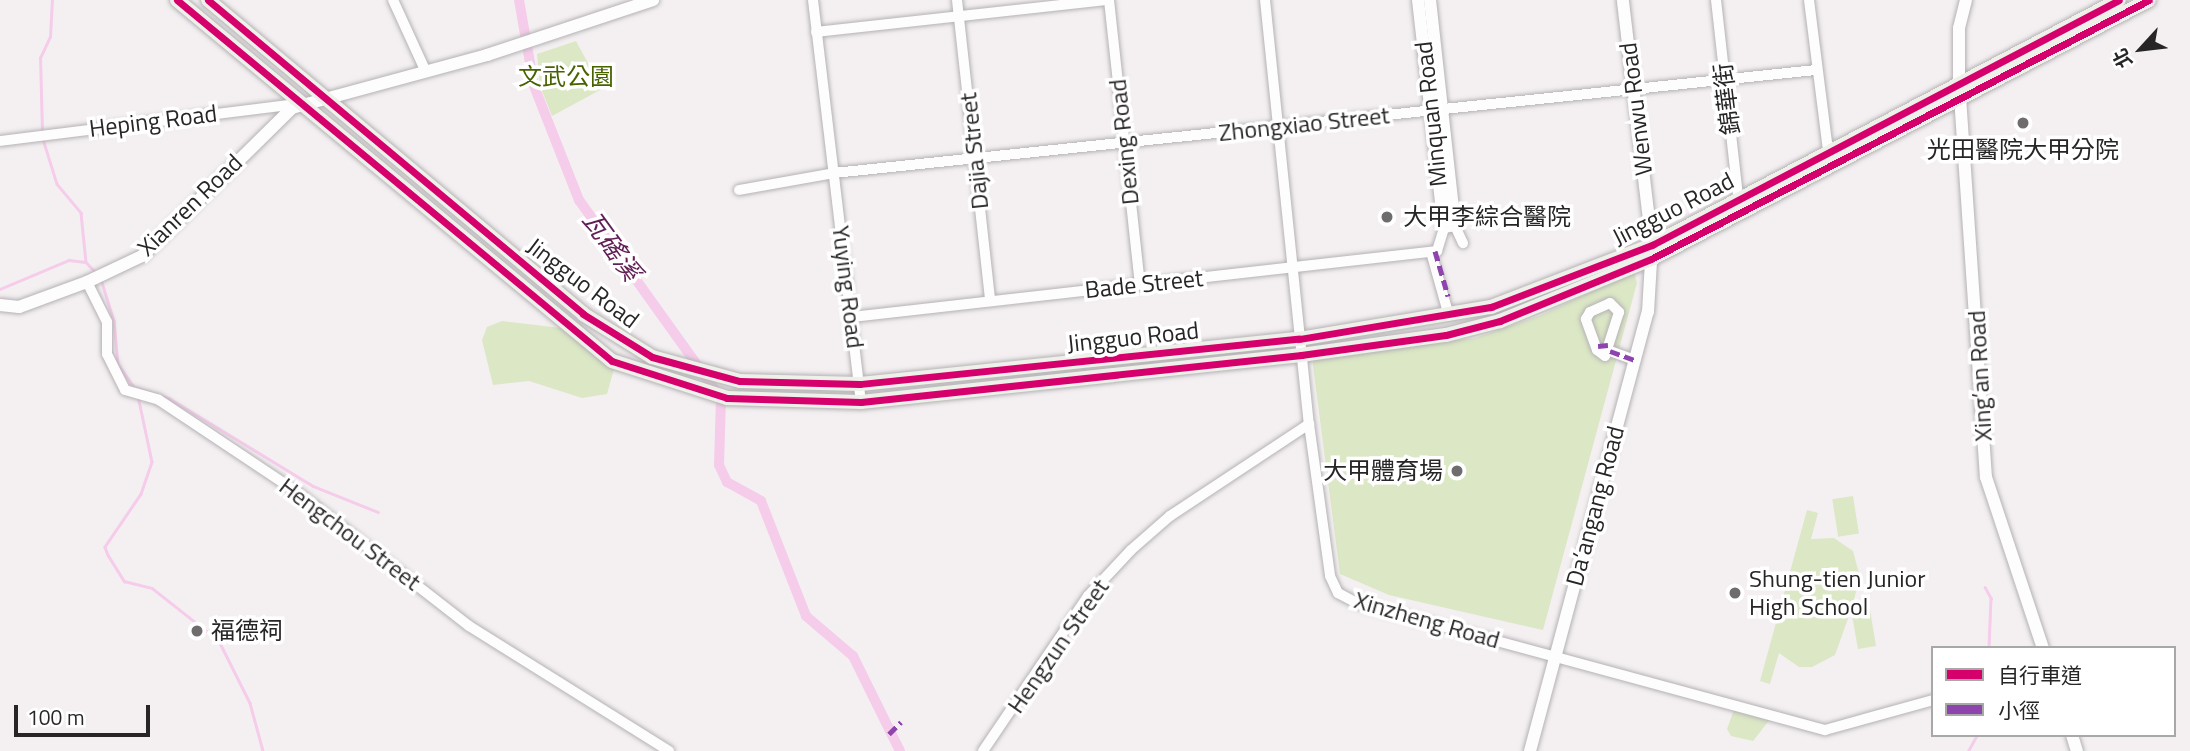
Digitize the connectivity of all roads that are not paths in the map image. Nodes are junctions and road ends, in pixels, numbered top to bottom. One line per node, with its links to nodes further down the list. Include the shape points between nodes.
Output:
1 (177, 0): 25 (main road, Jingguo Road)
2 (208, 0): 24 (main road, Jingguo Road)
3 (393, 0): 20 (street)
4 (653, 0): 20 (street)
5 (813, 0): 18 (street, Yuying Road)
6 (957, 0): 17 (street, Dajia Street)
7 (1108, 0): 17 (street); 29 (street, Dexing Road)
8 (1265, 0): 27 (street, Xinzheng Road)
9 (1418, 0): 26 (street, Minquan Road)
10 (1430, 0): 26 (street, Minquan Road)
11 (1623, 0): 22 (street, Wenwu Road)
12 (1716, 0): 21 (street, 錦華街)
13 (1808, 0): 19 (street)
14 (1966, 0): 23 (street, Xing’an Road, via 1959,28)
15 (2119, 0): 23 (main road, Jingguo Road)
16 (2149, 0): 23 (main road, Jingguo Road)
17 (959, 16): 18 (street); 30 (street, Dajia Street)
18 (817, 32): 32 (street, Yuying Road)
19 (1816, 70): 21 (street, Zhongxiao Street); 31 (street)
20 (426, 72): 24 (street)
21 (1724, 80): 22 (street, Zhongxiao Street); 34 (street, 錦華街)
22 (1633, 89): 26 (street, Zhongxiao Street); 38 (street, Wenwu Road)
23 (1960, 89): 31 (main road, Jingguo Road); 54 (street, Xing’an Road, via 1986,477)
24 (330, 100): 25 (street, Xianren Road); 51 (main road, Jingguo Road, via 583,314 652,357 747,381)
25 (306, 104): 28 (street, Heping Road); 40 (street, Xianren Road, via 277,119 152,248); 52 (main road, Jingguo Road, via 603,354 704,394)
26 (1436, 110): 27 (street, Zhongxiao Street); 35 (street, Minquan Road)
27 (1277, 127): 29 (street, Zhongxiao Street); 39 (street, Xinzheng Road)
28 (0, 141)
29 (1125, 143): 30 (street, Zhongxiao Street); 41 (street, Dexing Road)
30 (975, 158): 32 (street, Zhongxiao Street); 43 (street, Dajia Street)
31 (1829, 158): 34 (main road, Jingguo Road); 38 (main road, Jingguo Road)
32 (834, 173): 33 (street); 46 (street, Yuying Road)
33 (739, 190)
34 (1738, 197): 38 (main road, Jingguo Road)
35 (1449, 227): 36 (street); 37 (street)
36 (1464, 243)
37 (1434, 251): 39 (street, Bade Street); 42 (street); 45 (street)
38 (1651, 252): 45 (main road, Jingguo Road, via 1534,293); 49 (main road, Jingguo Road, via 1500,321 1447,335); 50 (street, Da’angang Road, via 1648,312)
39 (1294, 267): 41 (street, Bade Street); 47 (street, Xinzheng Road)
40 (88, 282): 44 (street, Xianren Road, via 19,307); 57 (street, Hengchou Street, via 107,323 107,354 117,380 129,393 159,400 297,492 469,626)
41 (1140, 284): 43 (street, Bade Street)
42 (1448, 296)
43 (990, 301): 46 (street, Bade Street)
44 (0, 305)
45 (1449, 316): 47 (main road, Jingguo Road)
46 (852, 317): 51 (street, Yuying Road)
47 (1299, 339): 49 (street, Xinzheng Road); 51 (main road, Jingguo Road)
48 (1605, 347): 50 (street)
49 (1301, 355): 52 (main road, Jingguo Road); 53 (street, Xinzheng Road)
50 (1635, 360): 55 (street, Da’angang Road)
51 (860, 384): 52 (street, Yuying Road)
52 (861, 401)
53 (1309, 424): 55 (street, Xinzheng Road, via 1330,576 1338,593 1357,603); 58 (street, Hengzun Street, via 1181,508 1131,550 1088,596)
54 (2042, 646)
55 (1553, 655): 56 (street, Xinzheng Road, via 1825,730); 59 (street, Da’angang Road)
56 (1931, 701)
57 (669, 751)
58 (983, 751)
59 (1530, 751)

